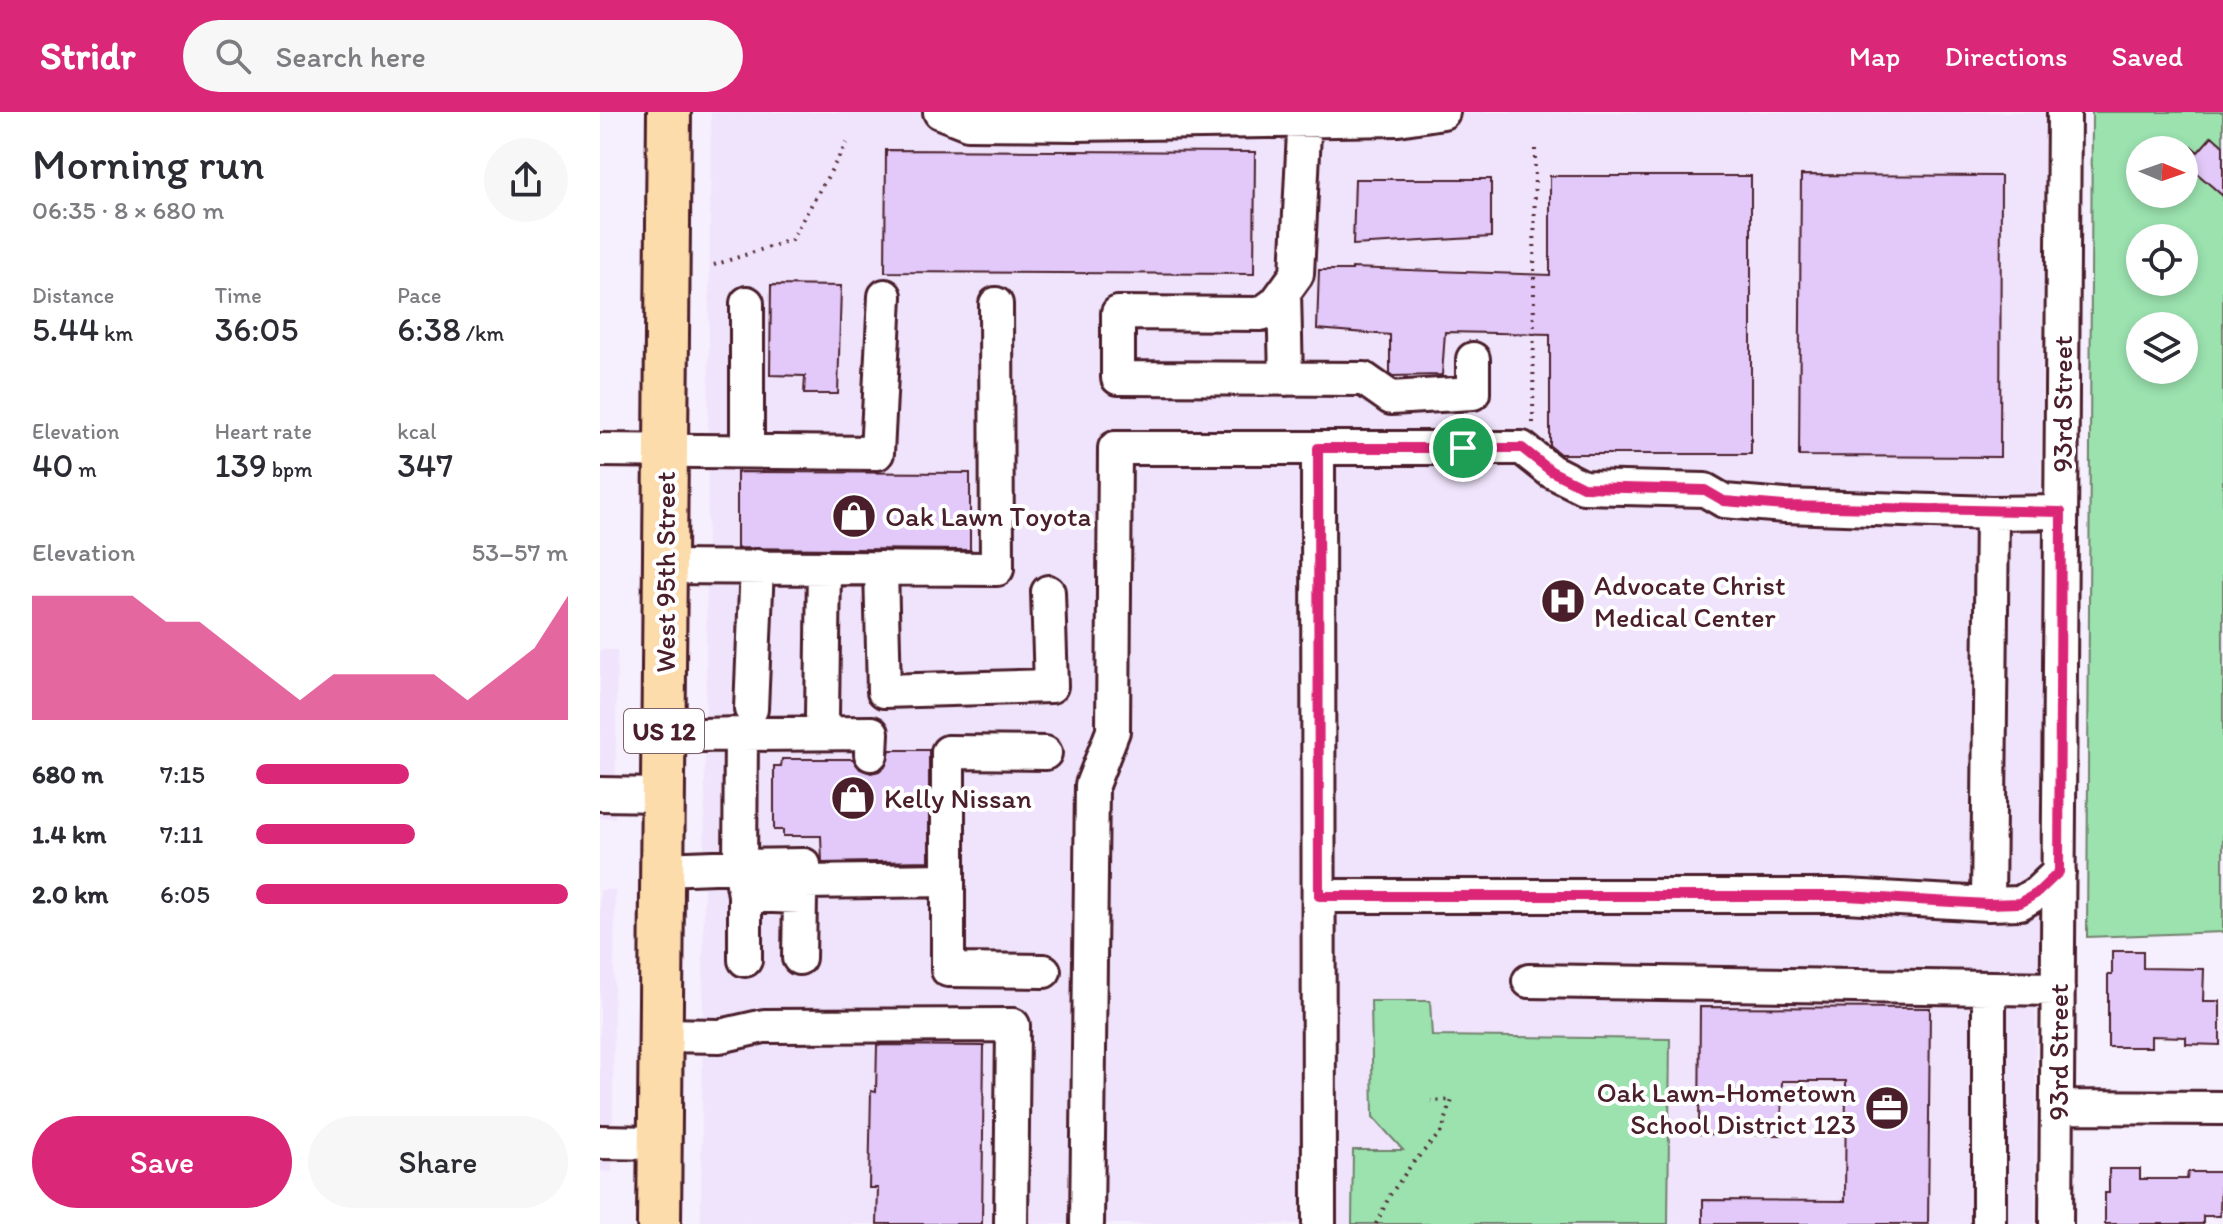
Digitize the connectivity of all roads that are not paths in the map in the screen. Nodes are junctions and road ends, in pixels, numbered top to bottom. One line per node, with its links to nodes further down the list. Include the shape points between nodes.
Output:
1 (669, 112): 19 (main road, West 95th Street / US 12)
2 (940, 112): 6 (street)
3 (1443, 112): 5 (street, via 1398,119)
4 (2064, 112): 20 (street, 93rd Street)
5 (1304, 116): 7 (street); 8 (street)
6 (996, 128): 7 (street)
7 (1078, 129)
8 (1299, 254): 9 (street, via 1297,274); 13 (street, via 1267,289)
9 (1284, 292): 13 (street); 15 (street)
10 (885, 296): 18 (street, via 877,453)
11 (747, 303): 18 (street)
12 (996, 304): 25 (street, via 997,569)
13 (1261, 314): 15 (street, via 1118,313 1118,378)
14 (1473, 359): 15 (street, via 1473,393 1391,398 1364,379)
15 (1286, 379)
16 (1318, 448): 21 (street, via 1522,448 1583,487 1705,490 1724,501 1785,506); 40 (street); 54 (street, via 1115,448 1113,731 1092,785)
17 (600, 450): 19 (street)
18 (747, 450): 19 (street)
19 (666, 451): 23 (main road, West 95th Street / US 12)
20 (2061, 512): 21 (street); 37 (street, 93rd Street)
21 (1992, 513): 39 (street)
22 (757, 566): 23 (street); 24 (street); 28 (street)
23 (665, 567): 29 (main road, West 95th Street / US 12)
24 (824, 567): 25 (street); 27 (street)
25 (881, 568): 26 (street, via 884,691 1051,686)
26 (1048, 592)
27 (822, 715)
28 (746, 721): 29 (street); 31 (street, via 872,733); 36 (street)
29 (664, 736): 33 (main road, West 95th Street / US 12)
30 (1045, 753): 35 (street, via 948,752)
31 (871, 754)
32 (600, 794): 33 (street)
33 (663, 795): 34 (main road, West 95th Street / US 12)
34 (662, 869): 36 (street); 47 (main road, West 95th Street / US 12)
35 (948, 880): 38 (street); 43 (street, via 948,970)
36 (742, 881): 38 (street); 42 (street)
37 (2048, 883): 39 (street, via 2020,903); 46 (street, 93rd Street)
38 (802, 890): 41 (street)
39 (1988, 895): 40 (street)
40 (1319, 896): 55 (street)
41 (799, 958)
42 (745, 960)
43 (1044, 971)
44 (1529, 981): 45 (street)
45 (1989, 988): 46 (street); 56 (street)
46 (2058, 989): 48 (street, 93rd Street)
47 (661, 1024): 51 (main road, West 95th Street / US 12); 53 (street, via 720,1036 764,1026 1013,1025)
48 (2057, 1107): 49 (street); 57 (street, 93rd Street)
49 (2223, 1108)
50 (600, 1142): 51 (street)
51 (660, 1143): 52 (main road, West 95th Street / US 12)
52 (659, 1224)
53 (1011, 1224)
54 (1087, 1224)
55 (1319, 1224)
56 (1989, 1224)
57 (2056, 1224)

